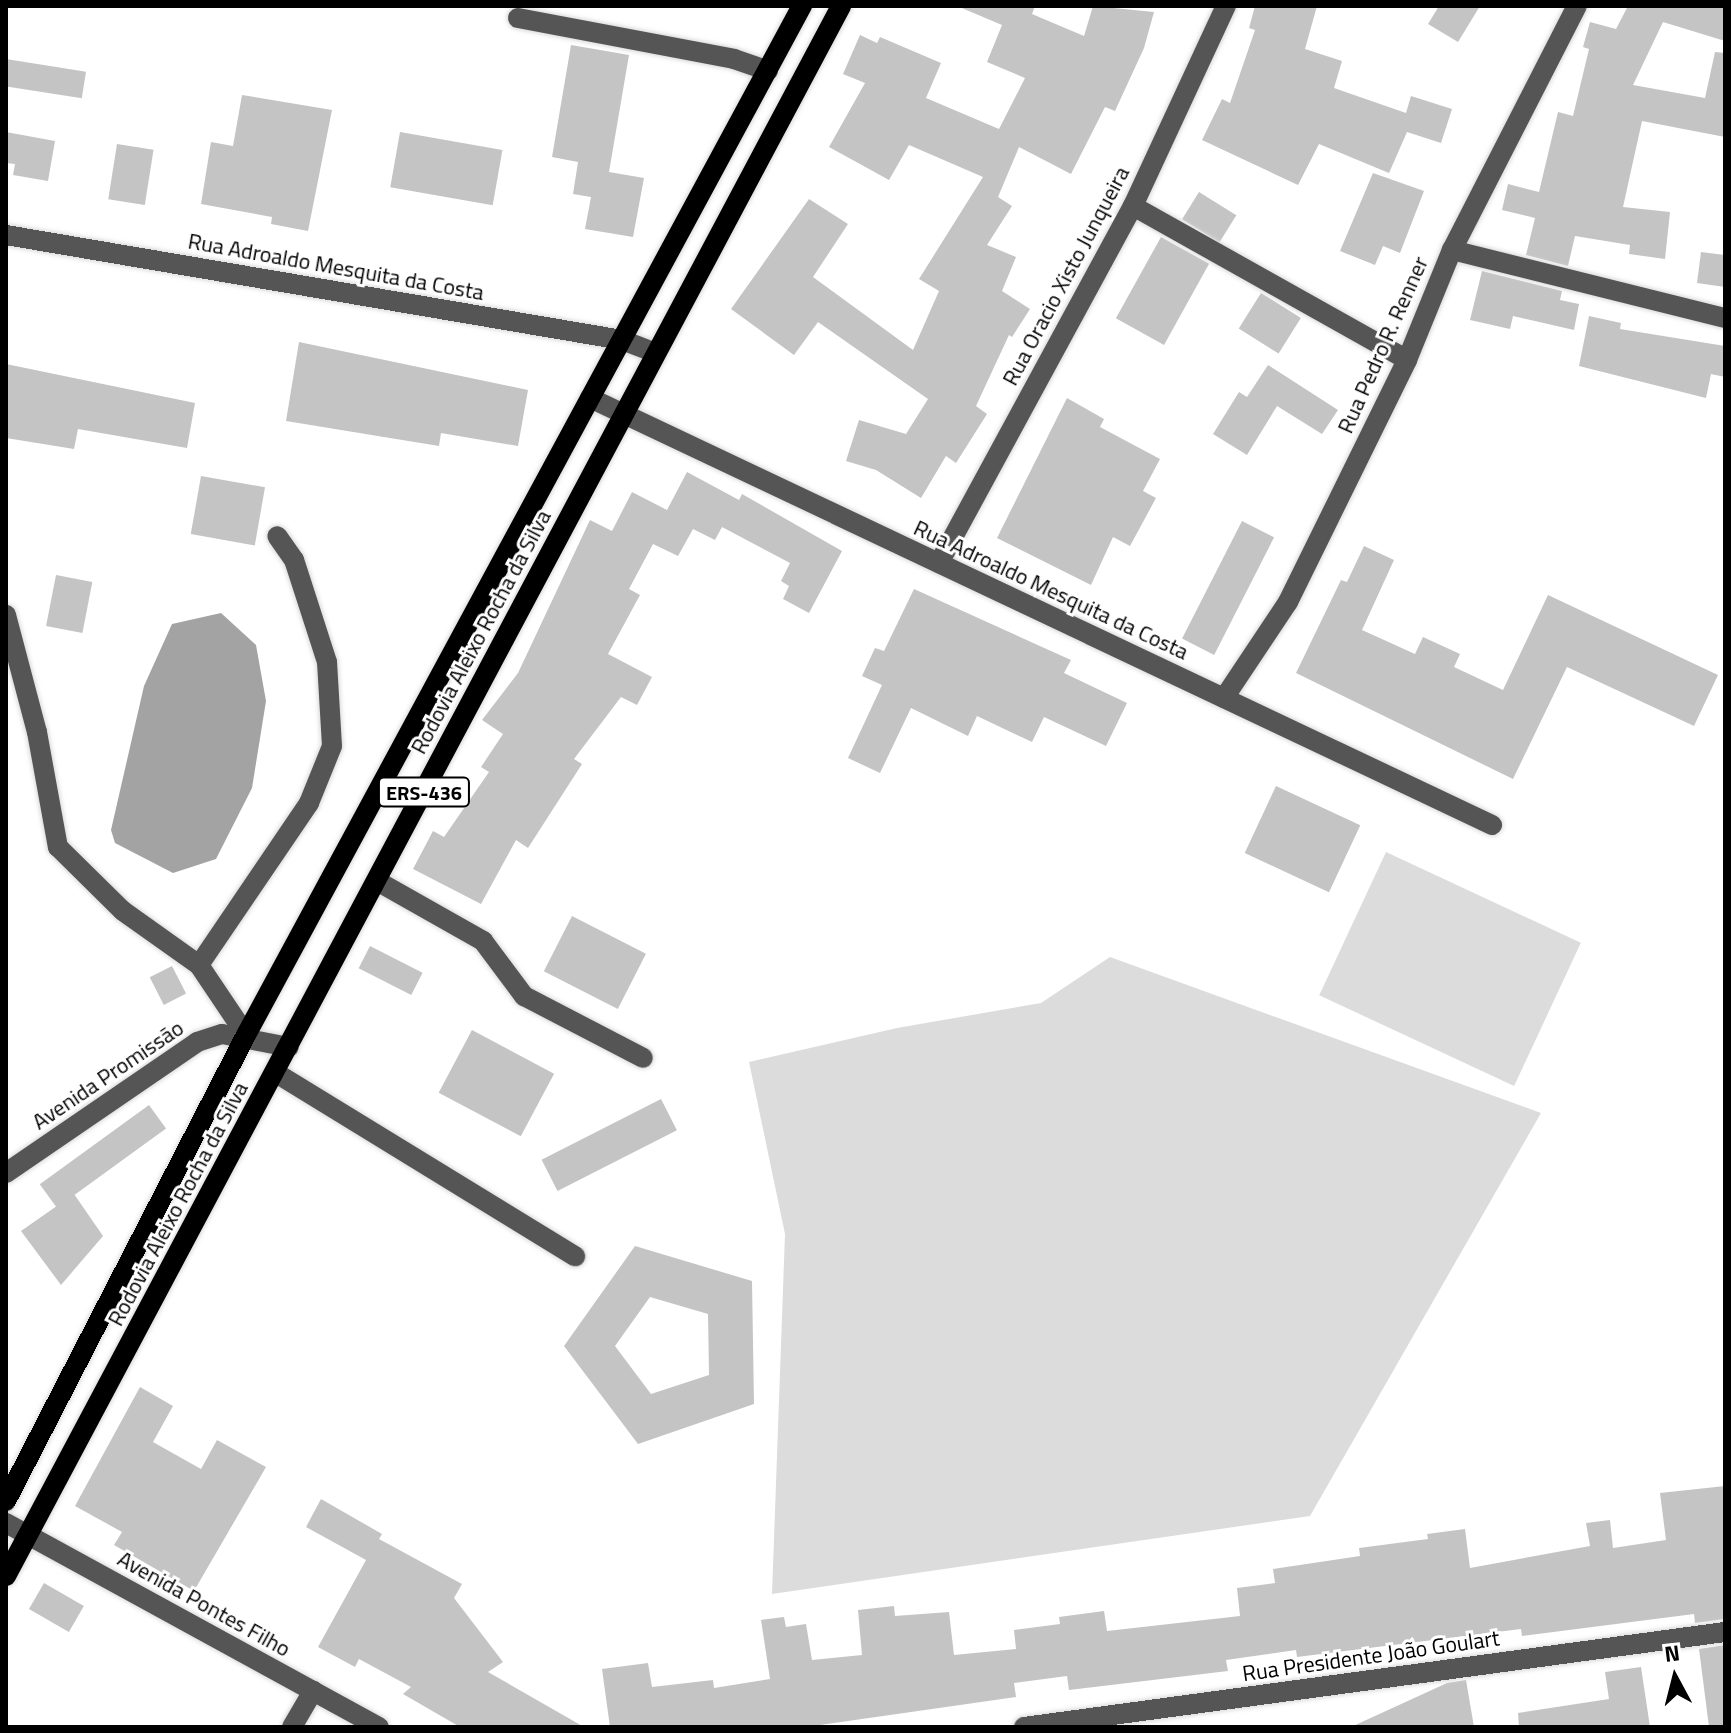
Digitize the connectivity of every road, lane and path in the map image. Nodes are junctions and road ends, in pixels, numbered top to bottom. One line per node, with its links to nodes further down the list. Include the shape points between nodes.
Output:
1 (802, 6): 6 (main road, Rodovia Aleixo Rocha da Silva / ERS-436)
2 (841, 6): 12 (main road, Rodovia Aleixo Rocha da Silva / ERS-436)
3 (1226, 6): 7 (street, Rua Oracio Xisto Junqueira)
4 (1577, 6): 9 (street, Rua Pedro R. Renner)
5 (518, 18): 6 (street, via 734,59)
6 (768, 71): 11 (main road, Rodovia Aleixo Rocha da Silva / ERS-436)
7 (1133, 206): 13 (street); 17 (street, Rua Oracio Xisto Junqueira)
8 (6, 235): 11 (street, Rua Adroaldo Mesquita da Costa)
9 (1452, 250): 10 (street); 13 (street, Rua Pedro R. Renner)
10 (1725, 318)
11 (622, 340): 12 (street, Rua Adroaldo Mesquita da Costa); 14 (main road, Rodovia Aleixo Rocha da Silva / ERS-436)
12 (656, 353): 15 (main road, Rodovia Aleixo Rocha da Silva / ERS-436)
13 (1407, 360): 19 (street, Rua Pedro R. Renner, via 1288,602)
14 (590, 398): 15 (street, Rua Adroaldo Mesquita da Costa); 23 (main road, Rodovia Aleixo Rocha da Silva / ERS-436)
15 (623, 414): 17 (street, Rua Adroaldo Mesquita da Costa); 21 (main road, Rodovia Aleixo Rocha da Silva / ERS-436)
16 (277, 536): 22 (street, via 294,560 327,662 332,746 309,803)
17 (939, 563): 19 (street, Rua Adroaldo Mesquita da Costa)
18 (6, 615): 22 (street, via 37,732 58,847 123,911)
19 (1224, 698): 20 (street, Rua Adroaldo Mesquita da Costa)
20 (1492, 825)
21 (377, 881): 24 (main road, Rodovia Aleixo Rocha da Silva / ERS-436); 25 (street, via 483,941 524,996)
22 (199, 965): 23 (street)
23 (246, 1035): 24 (street, Avenida Promissão); 27 (street, Avenida Promissão, via 222,1034 197,1042); 29 (main road, Rodovia Aleixo Rocha da Silva / ERS-436)
24 (289, 1047): 26 (main road, Rodovia Aleixo Rocha da Silva / ERS-436)
25 (643, 1058)
26 (276, 1073): 28 (street); 31 (main road, Rodovia Aleixo Rocha da Silva / ERS-436)
27 (6, 1173)
28 (575, 1256)
29 (6, 1501)
30 (6, 1523): 31 (street, Avenida Pontes Filho)
31 (29, 1535): 32 (main road, Rodovia Aleixo Rocha da Silva / ERS-436); 34 (street, Avenida Pontes Filho)
32 (6, 1576)
33 (1725, 1632): 37 (street, Rua Presidente João Goulart)
34 (313, 1691): 35 (street); 36 (street, Avenida Pontes Filho)
35 (292, 1727)
36 (379, 1727)
37 (1024, 1727)

